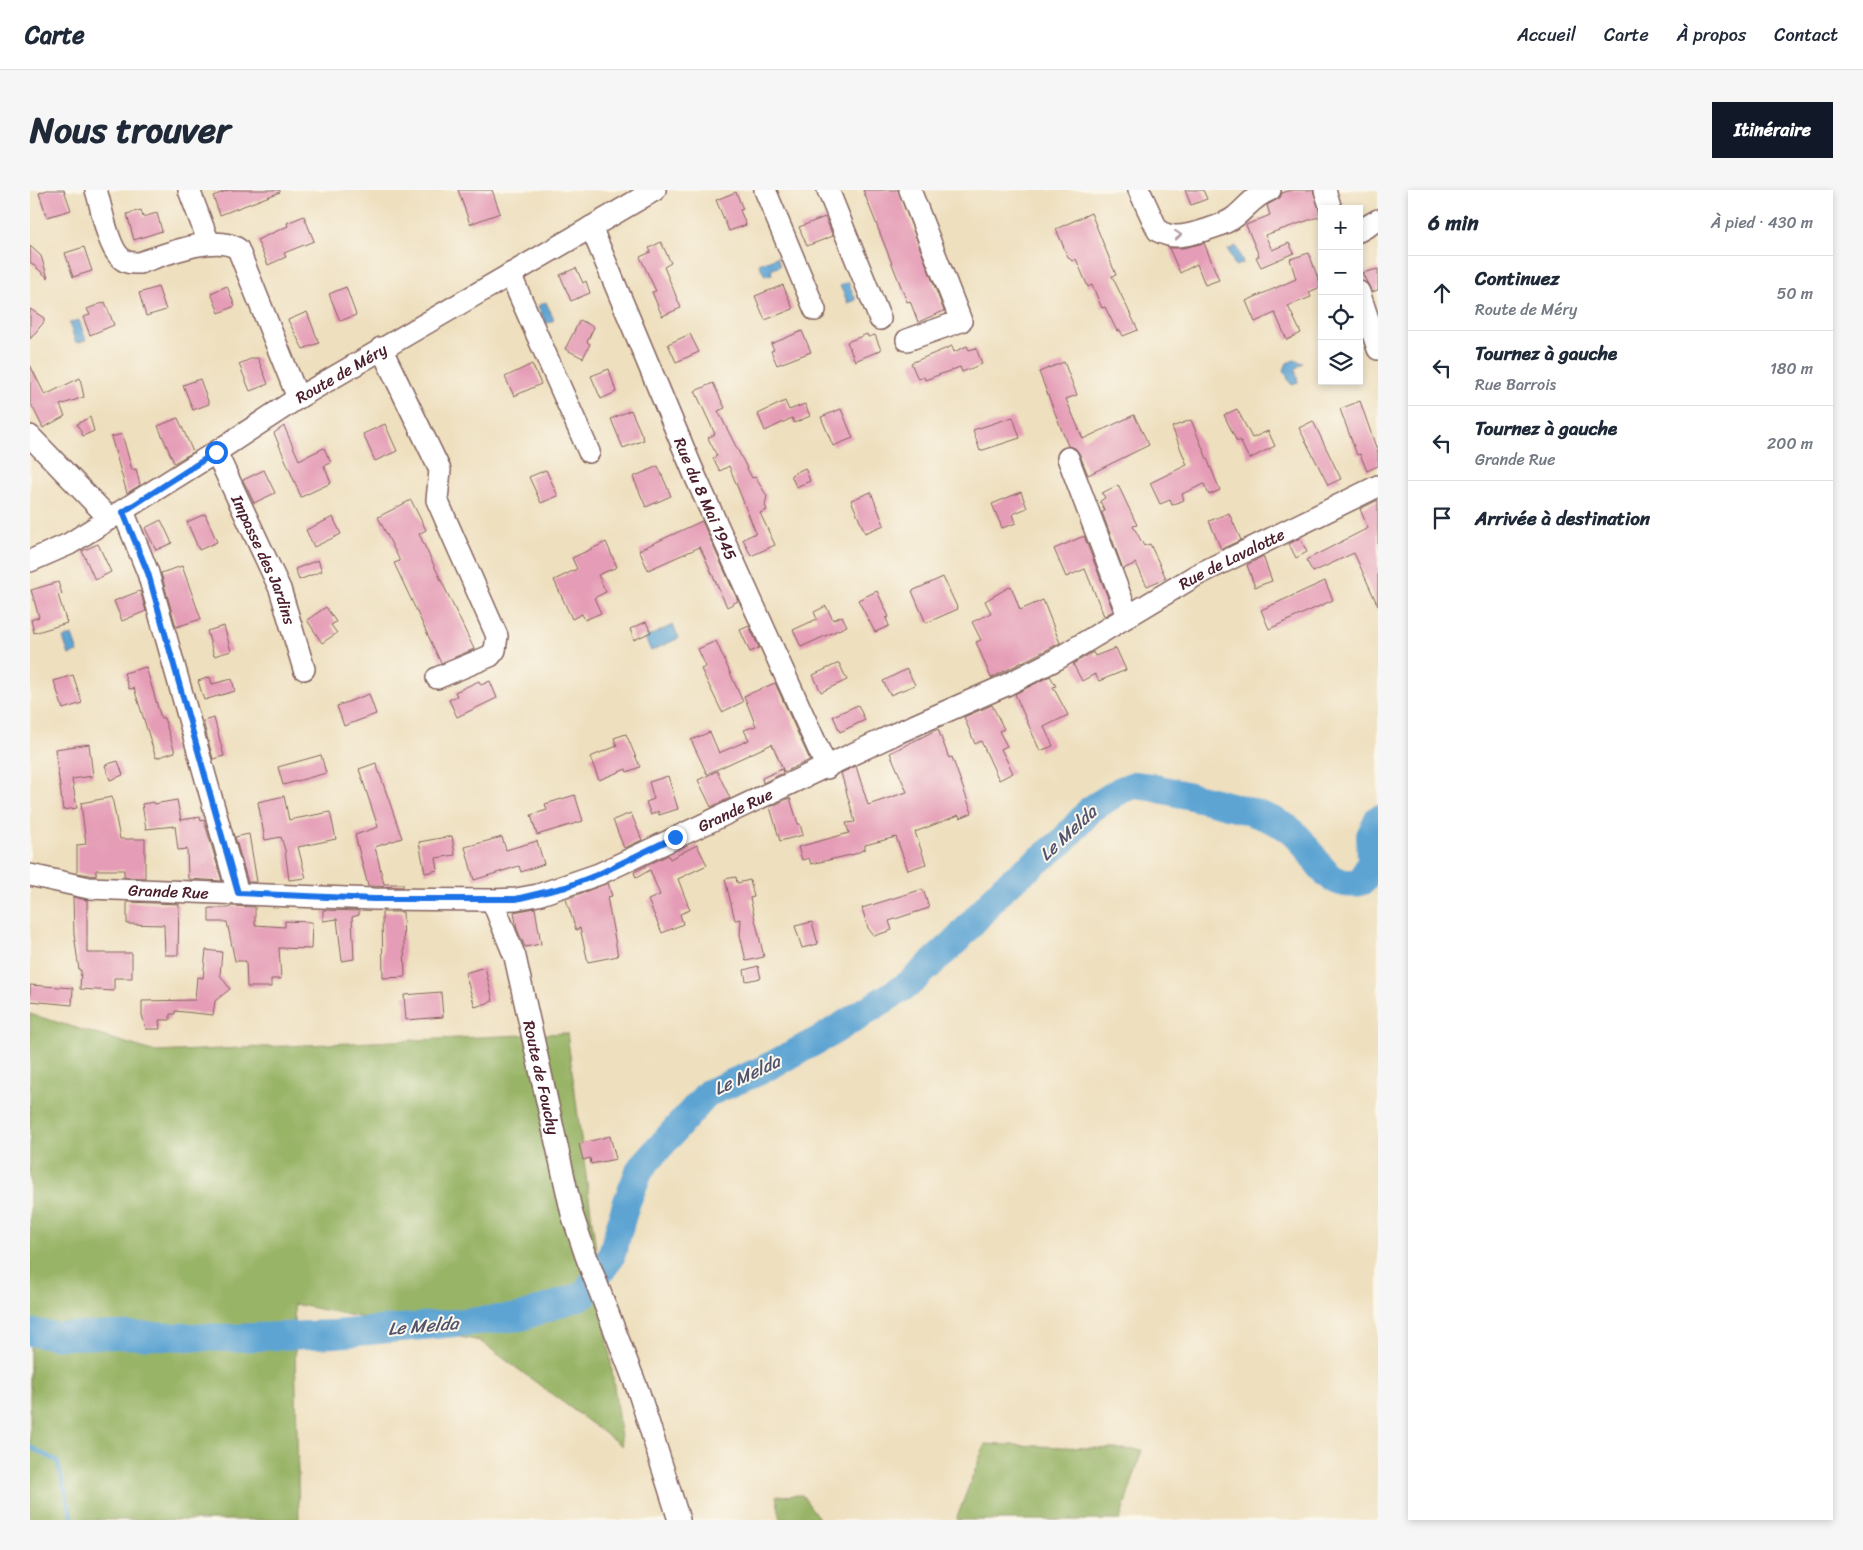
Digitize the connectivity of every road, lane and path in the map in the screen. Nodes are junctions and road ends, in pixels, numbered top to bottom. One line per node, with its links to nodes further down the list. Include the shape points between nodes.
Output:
1 (96, 190): 14 (street, via 114,250 128,262 138,263)
2 (190, 190): 14 (street)
3 (655, 190): 12 (street, Route de Méry)
4 (764, 190): 17 (street)
5 (828, 190): 18 (street)
6 (910, 190): 19 (street, via 961,321)
7 (1140, 190): 8 (street, one-way to 8, via 1158,231 1178,236 1234,218 1249,203)
8 (1270, 190)
9 (1325, 190): 10 (street)
10 (1330, 205)
11 (1378, 220): 13 (street)
12 (591, 227): 15 (street, Route de Méry); 34 (street, Rue du 8 Mai 1945, via 696,478)
13 (1363, 229)
14 (209, 243): 22 (street, via 230,243 238,248)
15 (510, 274): 20 (street, Route de Méry); 25 (street)
16 (1360, 295): 21 (street)
17 (815, 310)
18 (880, 319)
19 (907, 340)
20 (381, 348): 22 (street, Route de Méry); 33 (street, via 440,470 437,500 497,636 495,650 490,656)
21 (1378, 349)
22 (298, 398): 24 (street, Route de Méry)
23 (30, 436): 28 (street)
24 (216, 452): 28 (street, Route de Méry); 32 (street, Impasse des Jardins, via 280,589)
25 (589, 452)
26 (1068, 458): 30 (street)
27 (1378, 486): 30 (street, Rue de Lavalotte, via 1204,572)
28 (117, 515): 29 (street, Route de Méry, via 69,544); 36 (street, via 148,573)
29 (30, 561)
30 (1128, 616): 31 (street, Rue de Lavalotte)
31 (1091, 639): 34 (street, Grande Rue, via 1004,686)
32 (304, 669)
33 (437, 678)
34 (827, 768): 37 (street, Grande Rue, via 591,877 538,895)
35 (30, 875): 36 (street, Grande Rue, via 89,888)
36 (238, 893): 37 (street, Grande Rue)
37 (492, 900): 38 (street, Route de Fouchy, via 515,957 562,1171 586,1256 639,1393)
38 (679, 1520)

